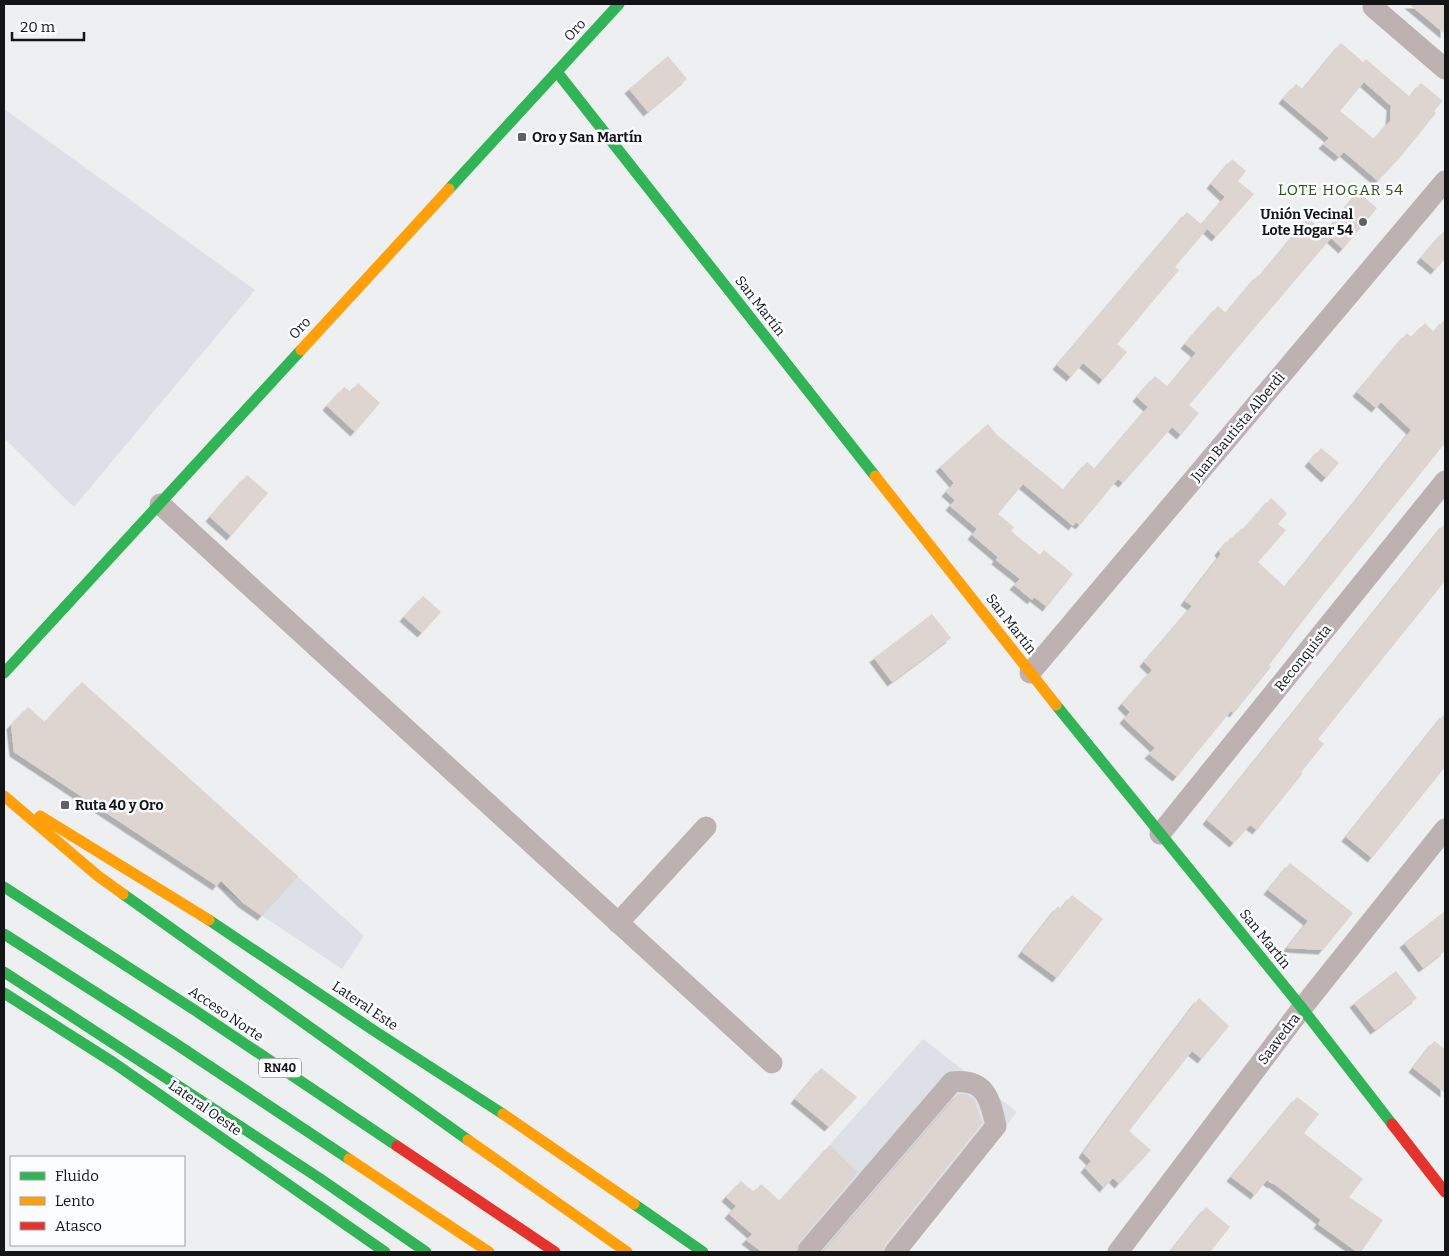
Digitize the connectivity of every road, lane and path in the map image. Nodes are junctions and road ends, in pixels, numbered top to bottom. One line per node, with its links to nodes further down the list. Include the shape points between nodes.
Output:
1 (619, 4): 4 (main road, Oro)
2 (1373, 8): 3 (street)
3 (1445, 69)
4 (556, 72): 7 (main road, Oro); 8 (main road, San Martín)
5 (1445, 181): 8 (street, Juan Bautista Alberdi)
6 (1445, 481): 13 (street, Reconquista)
7 (160, 504): 9 (main road, Oro); 15 (street)
8 (1030, 672): 13 (main road, San Martín)
9 (4, 673)
10 (4, 795): 26 (main road, via 98,876 153,917); 27 (main road, Lateral Este, via 226,930 514,1121)
11 (706, 826): 15 (street)
12 (1445, 829): 19 (street, Saavedra)
13 (1160, 834): 19 (main road, San Martín)
14 (4, 886): 25 (main road, Acceso Norte / RN40)
15 (618, 923): 20 (street)
16 (4, 934): 24 (main road, RN40)
17 (4, 972): 23 (main road, via 319,1178)
18 (4, 994): 22 (main road, Lateral Oeste, via 121,1068)
19 (1302, 1008): 21 (main road, San Martín); 30 (street, Saavedra)
20 (772, 1063)
21 (1445, 1192)
22 (385, 1252)
23 (426, 1252)
24 (489, 1252)
25 (555, 1252)
26 (627, 1252)
27 (703, 1252)
28 (808, 1252): 29 (street, via 952,1082 966,1080 976,1084 990,1100 996,1126)
29 (895, 1252)
30 (1118, 1252)

